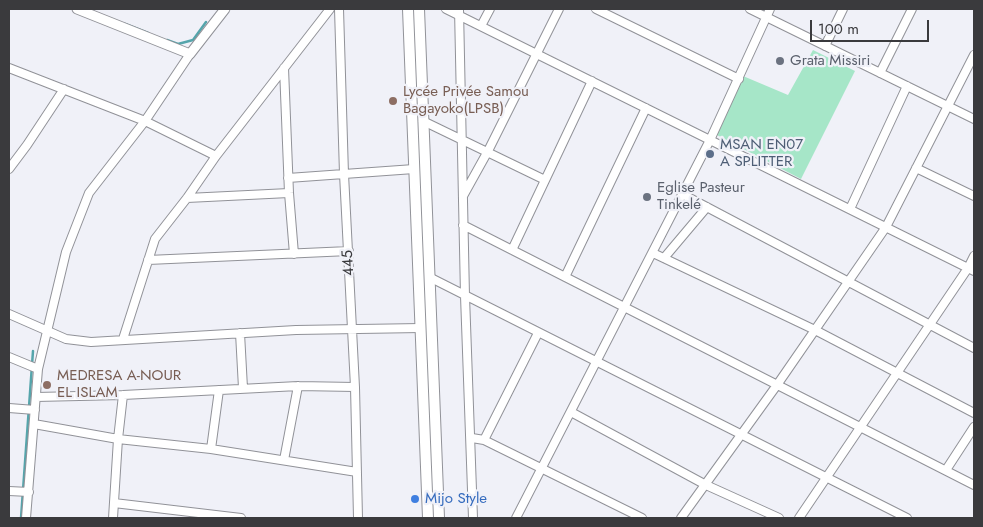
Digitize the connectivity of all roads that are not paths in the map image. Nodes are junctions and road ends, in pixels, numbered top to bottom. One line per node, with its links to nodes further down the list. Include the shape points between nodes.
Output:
1 (77, 9): 19 (street)
2 (225, 9): 19 (street)
3 (330, 9): 23 (street)
4 (339, 9): 41 (street, 445)
5 (408, 9): 40 (main road)
6 (419, 9): 32 (main road)
7 (446, 9): 15 (street)
8 (490, 9): 17 (street)
9 (559, 9): 20 (street)
10 (596, 9): 25 (street)
11 (750, 9): 16 (street)
12 (770, 9): 16 (street)
13 (843, 9): 18 (street)
14 (912, 9): 24 (street)
15 (459, 12): 17 (street); 34 (street)
16 (766, 17): 18 (street); 25 (street)
17 (481, 26): 20 (street)
18 (825, 46): 24 (street)
19 (190, 54): 33 (street)
20 (536, 54): 26 (street); 36 (street)
21 (974, 55): 29 (street)
22 (9, 68): 28 (street)
23 (284, 68): 37 (street); 42 (street)
24 (880, 73): 27 (street)
25 (739, 79): 35 (street)
26 (592, 81): 30 (street); 43 (street)
27 (907, 86): 29 (street); 50 (street)
28 (64, 89): 33 (street); 39 (street)
29 (949, 107): 31 (street); 38 (street)
30 (646, 108): 35 (street); 61 (street)
31 (974, 119)
32 (423, 121): 34 (street); 62 (main road)
33 (145, 122): 37 (street); 69 (street, via 88,193 66,252)
34 (461, 139): 36 (street); 47 (street)
35 (710, 140): 45 (street); 50 (street)
36 (488, 151): 43 (street); 47 (street)
37 (216, 156): 48 (street)
38 (916, 168): 46 (street); 52 (street)
39 (9, 169)
40 (414, 169): 41 (street); 68 (main road)
41 (344, 174): 42 (street); 54 (street, 445)
42 (288, 178): 44 (street)
43 (545, 180): 53 (street)
44 (289, 192): 48 (street); 56 (street)
45 (682, 194): 49 (street); 55 (street)
46 (974, 196)
47 (462, 197): 51 (street)
48 (187, 198): 59 (street, via 155,239)
49 (708, 207): 58 (street); 63 (street)
50 (850, 209): 52 (street)
51 (463, 225): 53 (street); 64 (street)
52 (886, 227): 60 (street); 63 (street)
53 (512, 250): 61 (street)
54 (348, 251): 56 (street); 70 (street, 445)
55 (653, 253): 58 (street); 65 (street)
56 (294, 254): 59 (street)
57 (974, 256): 60 (street)
58 (664, 258): 71 (street)
59 (148, 260): 74 (street)
60 (971, 269): 67 (street)
61 (565, 277): 65 (street)
62 (431, 278): 64 (street); 114 (main road)
63 (848, 281): 67 (street); 71 (street)
64 (465, 296): 72 (street); 95 (street)
65 (625, 307): 77 (street); 80 (street)
66 (9, 314): 69 (street)
67 (930, 325): 75 (street); 79 (street)
68 (421, 328): 70 (street); 113 (main road)
69 (47, 329): 74 (street, via 66,339 91,342); 78 (street)
70 (352, 329): 73 (street); 82 (street, 445)
71 (815, 330): 79 (street); 80 (street)
72 (538, 332): 77 (street); 97 (street)
73 (240, 333): 74 (street); 83 (street)
74 (123, 339)
75 (974, 348)
76 (9, 357): 78 (street)
77 (597, 362): 89 (street); 94 (street)
78 (38, 369): 86 (street)
79 (897, 373): 90 (street); 92 (street)
80 (777, 385): 92 (street); 94 (street)
81 (298, 386): 82 (street); 83 (street); 99 (street)
82 (355, 387): 102 (street, 445)
83 (243, 388): 84 (street)
84 (219, 390): 85 (street); 98 (street)
85 (123, 395): 86 (street); 96 (street)
86 (36, 397): 88 (street)
87 (9, 408): 88 (street)
88 (35, 410): 91 (street)
89 (571, 412): 100 (street); 104 (street)
90 (974, 413)
91 (34, 424): 96 (street); 107 (street)
92 (861, 427): 101 (street); 103 (street)
93 (974, 427): 101 (street)
94 (741, 435): 103 (street); 104 (street)
95 (472, 438): 97 (street); 115 (street)
96 (118, 439): 98 (street); 108 (street)
97 (484, 440): 100 (street)
98 (211, 449): 99 (street)
99 (284, 460): 102 (street)
100 (542, 468): 116 (street); 117 (street)
101 (946, 470): 105 (street)
102 (357, 472): 112 (street, 445)
103 (827, 478): 120 (street); 121 (street)
104 (706, 485): 118 (street); 119 (street)
105 (974, 485)
106 (9, 491): 107 (street)
107 (28, 492): 109 (street)
108 (114, 503): 110 (street); 111 (street)
109 (26, 518)
110 (113, 518)
111 (241, 518)
112 (358, 518)
113 (428, 518)
114 (440, 518)
115 (473, 518)
116 (516, 518)
117 (642, 518)
118 (682, 518)
119 (779, 518)
120 (799, 518)
121 (907, 518)

